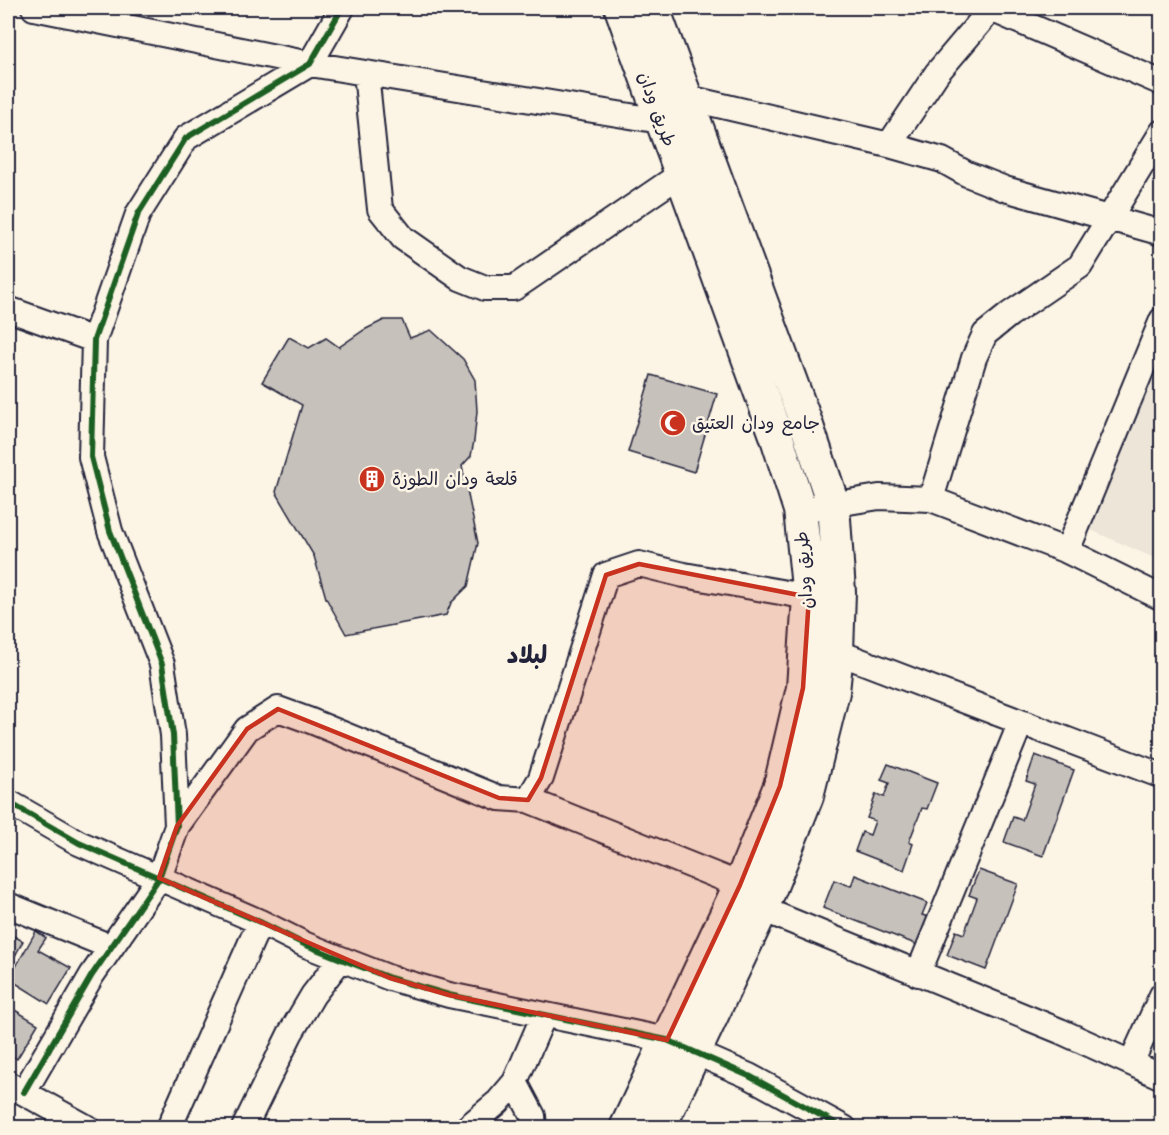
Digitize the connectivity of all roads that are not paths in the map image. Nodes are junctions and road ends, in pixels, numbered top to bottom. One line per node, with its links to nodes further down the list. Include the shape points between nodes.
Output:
1 (34, 8): 6 (street)
2 (342, 8): 6 (street)
3 (621, 8): 10 (main road, طريق ودان)
4 (653, 8): 9 (main road, طريق ودان)
5 (992, 8): 8 (street); 12 (street, via 937,73)
6 (310, 64): 7 (street); 18 (street, via 186,138 138,214)
7 (366, 73): 10 (street); 13 (street, via 380,209 403,238 460,278 485,288 514,288)
8 (1161, 83)
9 (684, 97): 12 (street); 20 (main road, طريق ودان)
10 (661, 121): 13 (main road, طريق ودان)
11 (1161, 132): 14 (street)
12 (889, 145): 14 (street, via 942,160 1005,189)
13 (681, 174): 21 (main road, طريق ودان)
14 (1109, 218): 15 (street); 19 (street, via 1080,266 985,334)
15 (1161, 233)
16 (8, 309): 18 (street)
17 (1161, 320): 22 (street)
18 (94, 340): 30 (street, via 91,457 110,531 162,664 173,735)
19 (931, 499): 20 (street, via 879,497); 22 (street)
20 (833, 504): 21 (street); 25 (main road, طريق ودان, via 839,592)
21 (800, 510): 23 (main road, طريق ودان)
22 (1067, 551): 24 (street)
23 (809, 597): 28 (street, via 639,564 606,575 541,778); 32 (main road, طريق ودان, via 803,688 780,786)
24 (1161, 598)
25 (837, 652): 26 (street); 34 (main road, طريق ودان, via 833,692 807,796)
26 (1021, 722): 27 (street); 38 (street)
27 (1161, 776)
28 (528, 800): 30 (street, via 499,798 278,709 247,729); 32 (street)
29 (8, 802): 31 (street, via 79,843)
30 (177, 826): 31 (street)
31 (159, 878): 35 (street); 36 (street)
32 (740, 885): 41 (main road, طريق ودان)
33 (8, 905): 36 (street)
34 (762, 909): 38 (street); 42 (main road, طريق ودان)
35 (260, 922): 37 (street); 48 (street)
36 (111, 947): 46 (street)
37 (341, 959): 40 (street, via 449,995); 49 (street, via 290,1034)
38 (918, 974): 43 (street)
39 (1161, 995): 43 (street)
40 (544, 1015): 41 (street); 45 (street)
41 (667, 1040): 42 (street); 52 (main road, طريق ودان)
42 (696, 1052): 53 (main road, طريق ودان); 54 (street)
43 (1131, 1063): 44 (street)
44 (1161, 1077)
45 (515, 1082): 50 (street); 51 (street, via 533,1116)
46 (16, 1088): 47 (street)
47 (75, 1124)
48 (170, 1128)
49 (244, 1128)
50 (467, 1128)
51 (534, 1128)
52 (626, 1128)
53 (659, 1128)
54 (844, 1128)

